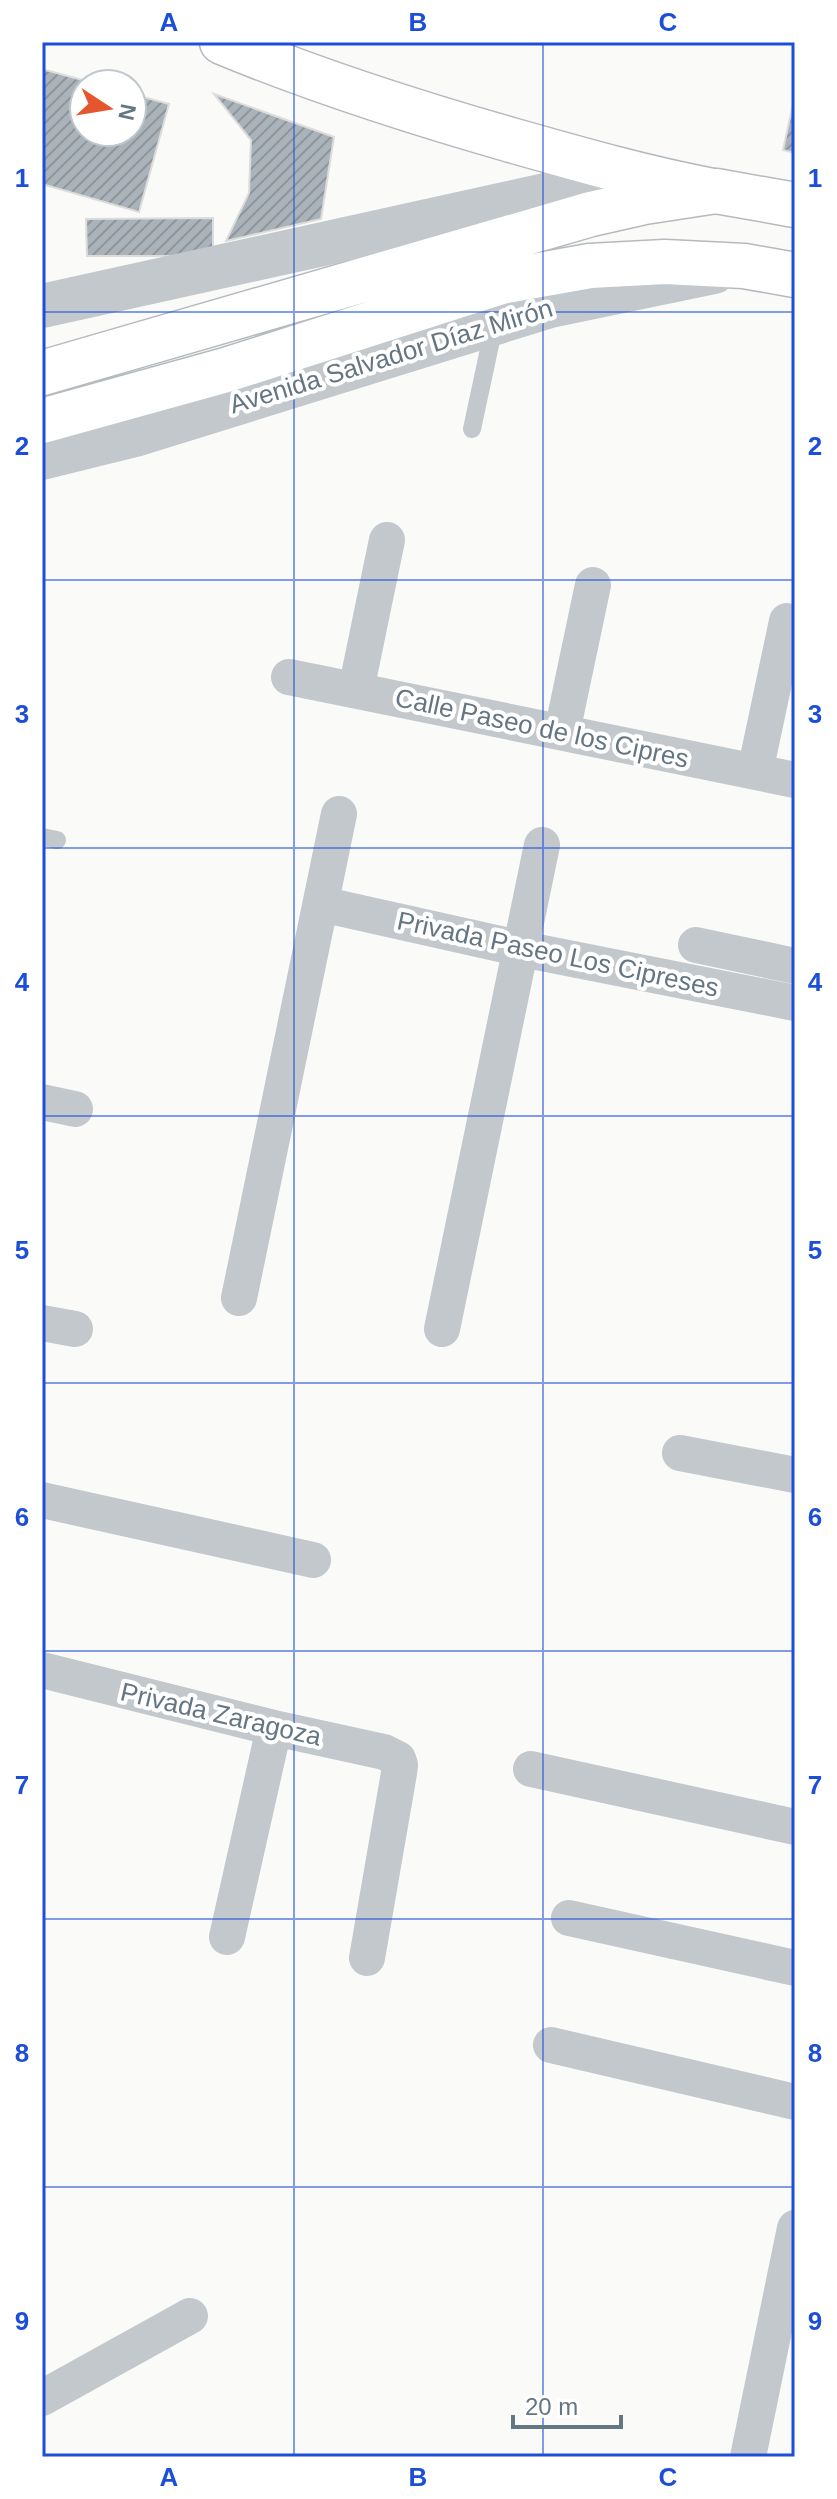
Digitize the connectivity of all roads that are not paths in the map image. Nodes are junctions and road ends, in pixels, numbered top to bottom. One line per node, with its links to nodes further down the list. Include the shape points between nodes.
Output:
1 (222, 42): 2 (main road, via 443,121)
2 (636, 175): 3 (main road); 7 (street)
3 (716, 191): 4 (main road); 9 (main road, via 591,214)
4 (795, 205)
5 (744, 266): 6 (main road, Avenida Salvador Díaz Mirón); 8 (street, Avenida Salvador Díaz Mirón, via 550,306); 10 (main road, Avenida Salvador Díaz Mirón, via 590,266 501,282 226,370)
6 (795, 275)
7 (42, 306)
8 (494, 324): 11 (lane); 12 (street, Avenida Salvador Díaz Mirón, via 135,435)
9 (42, 373)
10 (42, 421)
11 (472, 429)
12 (42, 458)
13 (387, 540): 17 (street)
14 (593, 585): 18 (street)
15 (787, 621): 19 (street)
16 (289, 677): 17 (street, Calle Paseo de los Cipres)
17 (356, 690): 18 (street, Calle Paseo de los Cipres)
18 (562, 732): 19 (street, Calle Paseo de los Cipres)
19 (755, 772): 20 (street, Calle Paseo de los Cipres)
20 (795, 780)
21 (339, 814): 23 (street)
22 (542, 845): 25 (street)
23 (321, 904): 25 (street, Privada Paseo Los Cipreses); 28 (street)
24 (696, 945): 26 (street)
25 (522, 949): 27 (street, Privada Paseo Los Cipreses); 29 (street)
26 (795, 966)
27 (795, 1003)
28 (239, 1298)
29 (442, 1329)
30 (680, 1453): 31 (street)
31 (795, 1475)
32 (42, 1500): 33 (street)
33 (313, 1560)
34 (42, 1670): 35 (street, Privada Zaragoza)
35 (274, 1728): 39 (street); 40 (street, Privada Zaragoza, via 398,1759)
36 (531, 1769): 37 (street)
37 (795, 1827)
38 (569, 1918): 41 (street)
39 (227, 1937)
40 (367, 1958)
41 (795, 1968)
42 (551, 2045): 43 (street)
43 (795, 2102)
44 (795, 2228): 47 (street)
45 (190, 2316): 46 (street)
46 (42, 2398)
47 (748, 2457)

